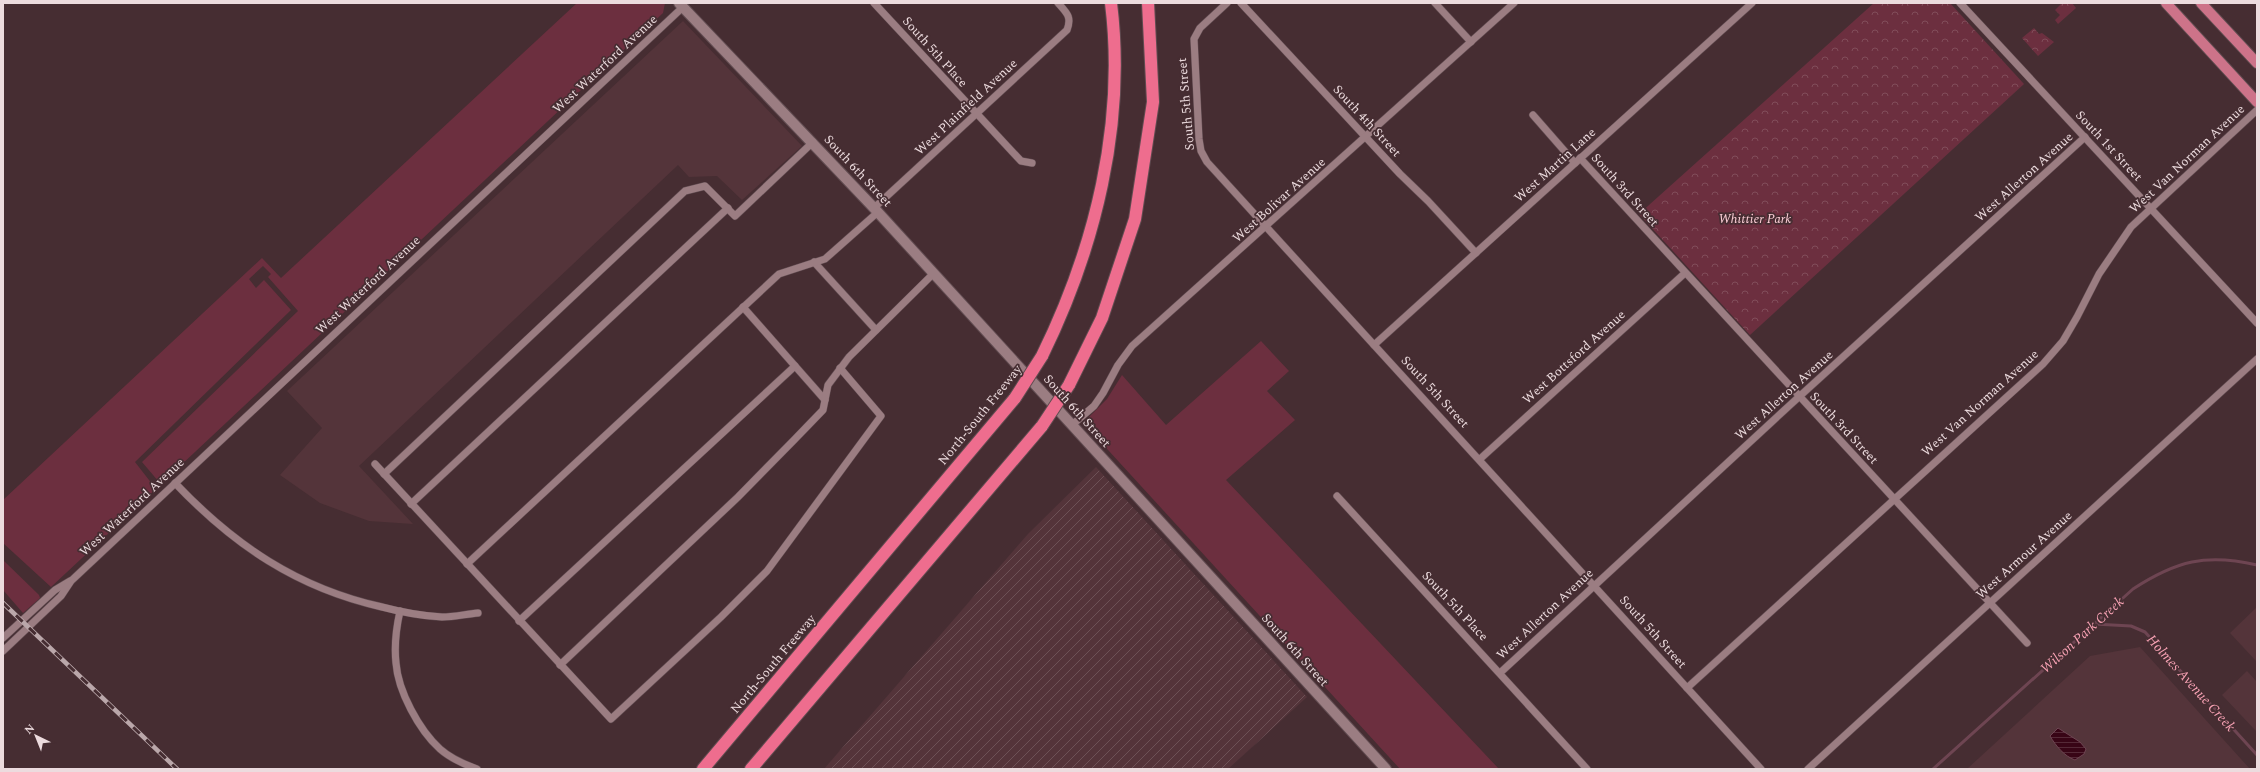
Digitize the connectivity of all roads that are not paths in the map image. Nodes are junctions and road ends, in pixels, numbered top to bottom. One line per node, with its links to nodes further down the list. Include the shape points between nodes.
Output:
1 (874, 3): 18 (street, South 5th Place)
2 (1058, 3): 18 (street, West Plainfield Avenue, via 1069,15 1067,30)
3 (1111, 3): 64 (highway, North-South Freeway, bridge, via 1112,110 1107,156 1094,223 1076,278 1042,356 1015,398)
4 (1148, 3): 65 (highway, bridge, via 1153,102 1135,219 1102,318 1069,385 1042,426)
5 (1227, 3): 28 (street, South 5th Street, via 1200,28 1194,39 1198,138 1207,162)
6 (1241, 3): 21 (street, South 4th Street)
7 (1435, 3): 14 (street)
8 (1514, 3): 14 (street, West Bolivar Avenue)
9 (1752, 3): 23 (street, West Martin Lane)
10 (1960, 3): 20 (street, South 1st Street)
11 (2166, 3): 16 (main road)
12 (2201, 3): 15 (main road)
13 (681, 5): 22 (street, South 6th Street); 46 (street, West Waterford Avenue)
14 (1471, 42): 21 (street, West Bolivar Avenue)
15 (2257, 63)
16 (2257, 102)
17 (2257, 110): 26 (street, West Van Norman Avenue)
18 (976, 115): 24 (street, South 5th Place, via 1021,161); 27 (street, West Plainfield Avenue)
19 (1533, 116): 23 (street, South 3rd Street)
20 (2086, 137): 26 (street, South 1st Street); 40 (street, West Allerton Avenue)
21 (1367, 138): 28 (street, West Bolivar Avenue); 29 (street, South 4th Street)
22 (813, 142): 25 (street, via 735,216); 27 (street, South 6th Street)
23 (1578, 161): 29 (street, West Martin Lane); 31 (street, South 3rd Street)
24 (1032, 163)
25 (728, 208): 45 (street, via 705,186 685,191); 49 (street)
26 (2150, 208): 34 (street, South 1st Street); 48 (street, West Van Norman Avenue, via 2112,252 2078,317 2063,341 2043,364)
27 (876, 210): 30 (street, West Plainfield Avenue, via 825,259); 32 (street, South 6th Street)
28 (1266, 228): 36 (street, South 5th Street); 42 (street, West Bolivar Avenue, via 1132,346 1098,399)
29 (1476, 253): 36 (street, West Martin Lane)
30 (814, 262): 33 (street, West Plainfield Avenue, via 779,274); 35 (street)
31 (1685, 273): 40 (street, South 3rd Street); 43 (street, West Bottsford Avenue)
32 (934, 274): 35 (street); 42 (street, South 6th Street)
33 (742, 307): 38 (street); 50 (street, West Plainfield Avenue)
34 (2257, 323)
35 (876, 330): 39 (street)
36 (1374, 345): 43 (street, South 5th Street)
37 (2257, 359): 53 (street, West Armour Avenue)
38 (795, 366): 41 (street); 56 (street)
39 (840, 368): 41 (street, via 828,385); 60 (street, via 881,416 767,571 611,719)
40 (1799, 397): 48 (street, South 3rd Street); 52 (street, West Allerton Avenue)
41 (825, 400): 60 (street, via 823,410 738,497)
42 (1072, 425): 66 (street, South 6th Street)
43 (1480, 459): 52 (street, South 5th Street)
44 (375, 464): 45 (street)
45 (384, 474): 49 (street)
46 (175, 483): 51 (street, West Waterford Avenue); 54 (street, via 219,526 255,553 300,580 352,601)
47 (1337, 496): 61 (street, South 5th Place)
48 (1893, 498): 53 (street, South 3rd Street); 62 (street, West Van Norman Avenue)
49 (411, 504): 50 (street)
50 (467, 564): 56 (street)
51 (71, 581): 57 (street, West Waterford Avenue, via 55,590); 59 (street, West Waterford Avenue, via 61,596)
52 (1594, 585): 61 (street, West Allerton Avenue); 62 (street, South 5th Street)
53 (1989, 602): 58 (street, South 3rd Street); 69 (street, West Armour Avenue)
54 (400, 611): 55 (street, via 442,617); 63 (street, via 395,635 396,665 405,697 420,725 440,749)
55 (478, 613)
56 (519, 621): 60 (street)
57 (3, 638)
58 (2027, 643)
59 (3, 651)
60 (560, 665)
61 (1501, 672): 67 (street, South 5th Place)
62 (1686, 688): 68 (street, South 5th Street)
63 (477, 769)
64 (703, 769)
65 (751, 769)
66 (1386, 769)
67 (1587, 769)
68 (1762, 769)
69 (1808, 769)

